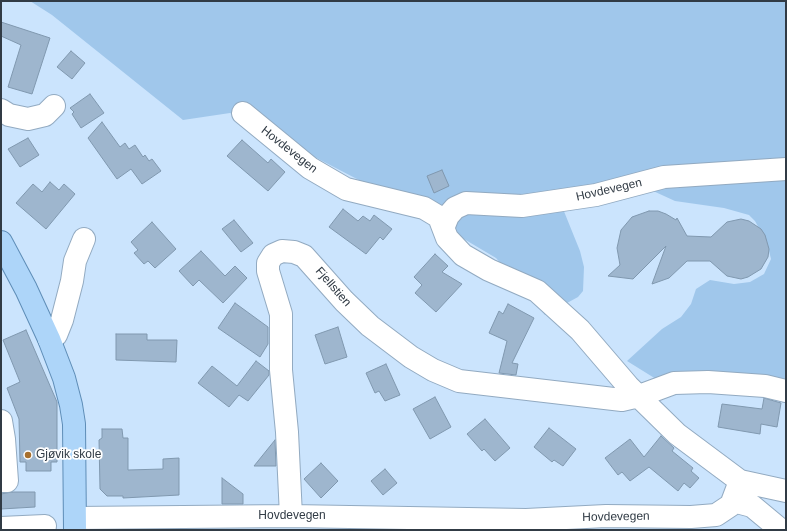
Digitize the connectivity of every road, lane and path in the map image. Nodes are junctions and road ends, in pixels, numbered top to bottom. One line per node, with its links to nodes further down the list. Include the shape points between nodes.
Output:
1 (54, 106): 2 (street, via 45,115 28,119 9,115)
2 (1, 110)
3 (243, 113): 5 (street, Hovdevegen, via 310,168 346,189 424,208 439,217)
4 (786, 169): 5 (street, Hovdevegen, via 664,176 596,195 522,206 466,203 455,208)
5 (444, 226): 10 (street, Hovdevegen, via 447,238 463,255 488,270 537,291 580,330)
6 (84, 239): 8 (street, via 75,261 62,320 56,335)
7 (1, 242): 8 (main road)
8 (49, 339): 16 (main road, via 64,378 74,424)
9 (786, 392): 10 (street, Fjellstien, via 765,386 674,382)
10 (639, 396): 13 (street, Hovdevegen); 15 (street, Fjellstien, via 622,400 459,381 410,357 370,326 304,256 282,251 273,255 268,263 268,271 281,314 281,370 288,432)
11 (1, 421): 12 (street, via 6,481)
12 (1, 481)
13 (737, 491): 14 (street); 15 (street, Hovdevegen, via 731,505 716,515 691,517 606,516 526,520); 19 (street)
14 (786, 491)
15 (291, 516): 16 (street, Hovdevegen)
16 (75, 524)
17 (45, 526): 18 (street)
18 (1, 528)
19 (781, 530)

